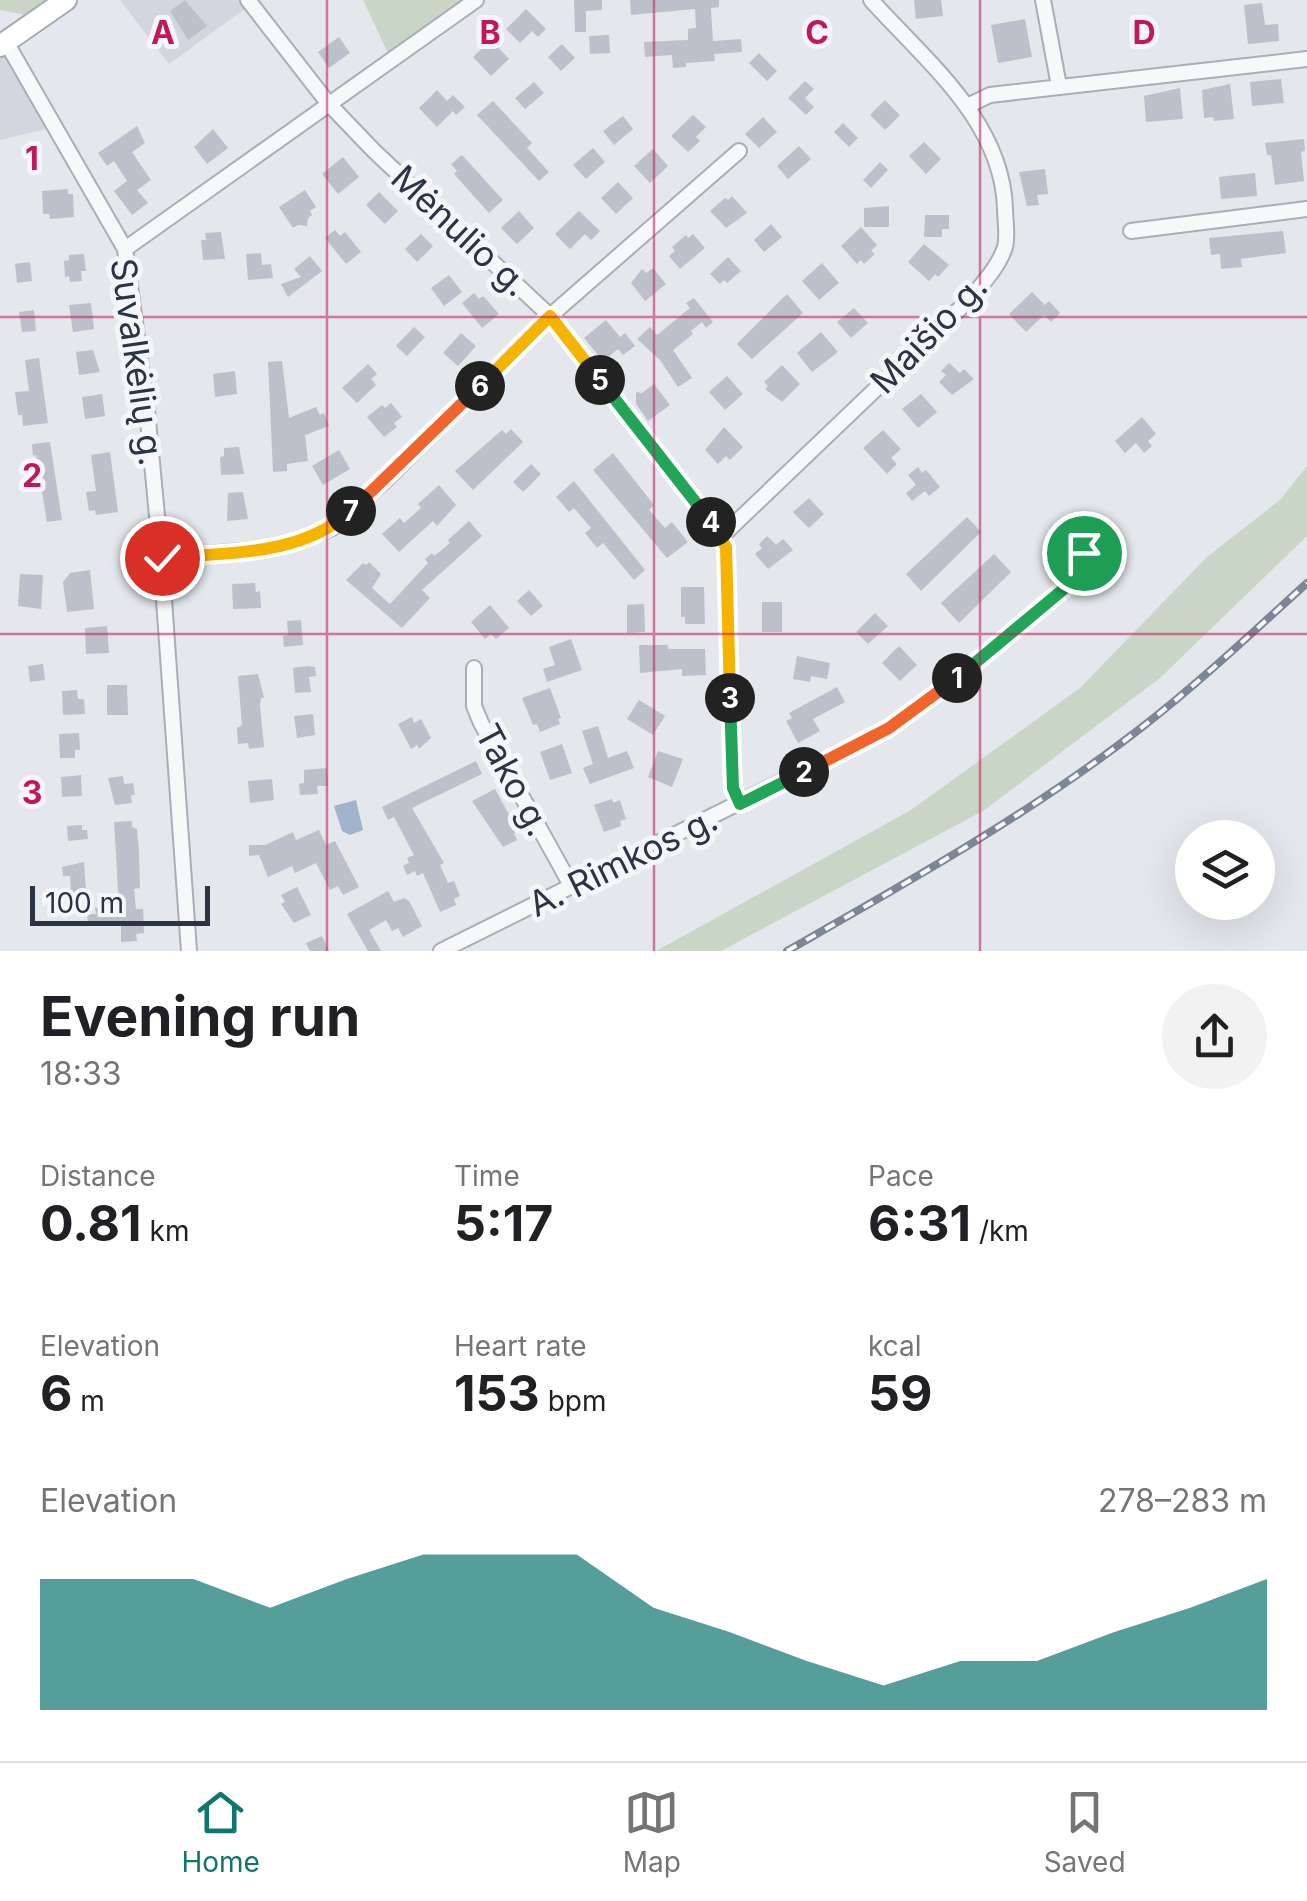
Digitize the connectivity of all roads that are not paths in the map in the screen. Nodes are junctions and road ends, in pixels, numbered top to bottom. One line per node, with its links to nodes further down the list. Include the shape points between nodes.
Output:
1 (66, 0): 6 (main road)
2 (248, 0): 9 (street, Mėnulio g.)
3 (476, 0): 9 (street)
4 (872, 0): 10 (street, Maišio g.)
5 (1043, 0): 8 (street)
6 (3, 44): 14 (street, Suvalkėlių g.)
7 (1307, 60): 8 (street)
8 (1058, 86): 10 (street, via 990,95)
9 (328, 103): 14 (street); 15 (street, Mėnulio g.)
10 (967, 106): 16 (street, Maišio g., via 996,155 1004,191 1004,248 989,276)
11 (739, 151): 15 (street)
12 (1307, 208): 13 (street)
13 (1131, 231)
14 (125, 249): 18 (street, Suvalkėlių g.)
15 (550, 316): 16 (street, Mėnulio g.); 18 (street, via 332,528 266,549)
16 (722, 536): 20 (street, via 733,788)
17 (1084, 553): 20 (street, A. Rimkos g., via 1065,588 889,728)
18 (162, 558): 22 (street, Suvalkėlių g.)
19 (474, 668): 21 (street, Tako g., via 480,723)
20 (740, 804): 21 (street, A. Rimkos g.)
21 (572, 887): 23 (street, A. Rimkos g.)
22 (189, 951)
23 (441, 951)

